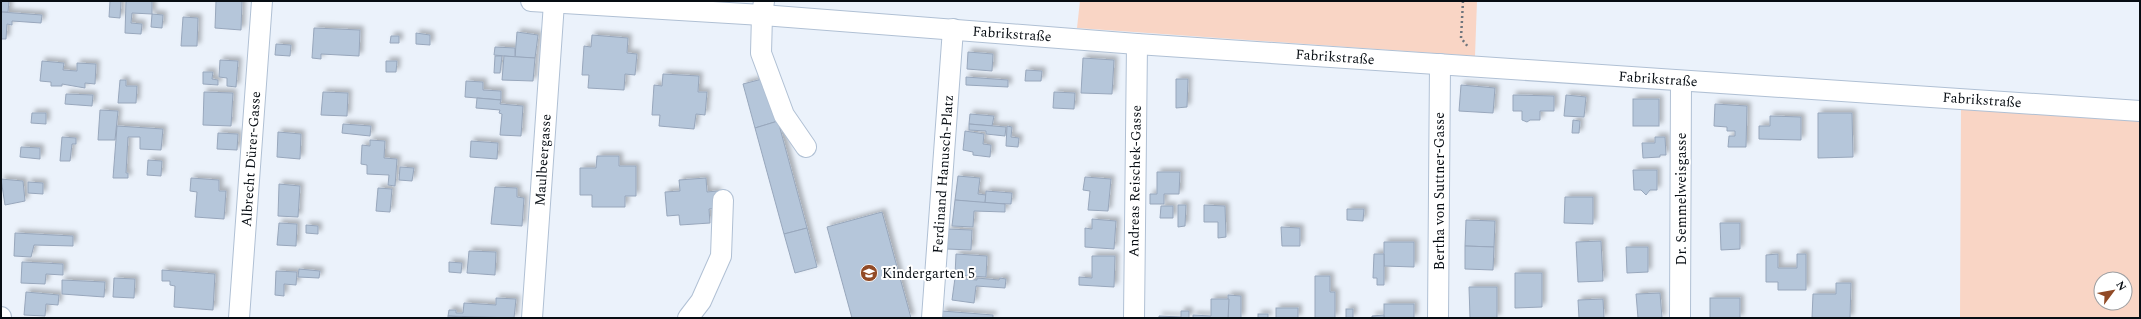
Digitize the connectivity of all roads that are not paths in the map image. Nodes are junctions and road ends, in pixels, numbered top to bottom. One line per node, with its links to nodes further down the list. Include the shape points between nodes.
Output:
1 (262, 1): 12 (street, Albrecht Dürer-Gasse)
2 (531, 1): 3 (street, Fabrikstraße)
3 (554, 3): 4 (street, Fabrikstraße); 13 (street, Maulbeergasse)
4 (763, 8): 5 (street, Fabrikstraße); 10 (street, via 761,53 784,115)
5 (953, 29): 6 (street, Fabrikstraße); 15 (street, Ferdinand Hanusch-Platz)
6 (1137, 44): 7 (street, Fabrikstraße); 16 (street, Andreas Reischek-Gasse)
7 (1440, 64): 8 (street, Fabrikstraße); 17 (street, Bertha von Suttner-Gasse)
8 (1681, 80): 9 (street, Fabrikstraße); 18 (street, Dr. Semmelweisgasse)
9 (2140, 111)
10 (806, 147)
11 (724, 200): 14 (street, via 721,256 701,301)
12 (239, 318)
13 (532, 318)
14 (688, 318)
15 (932, 318)
16 (1134, 318)
17 (1438, 318)
18 (1680, 318)

